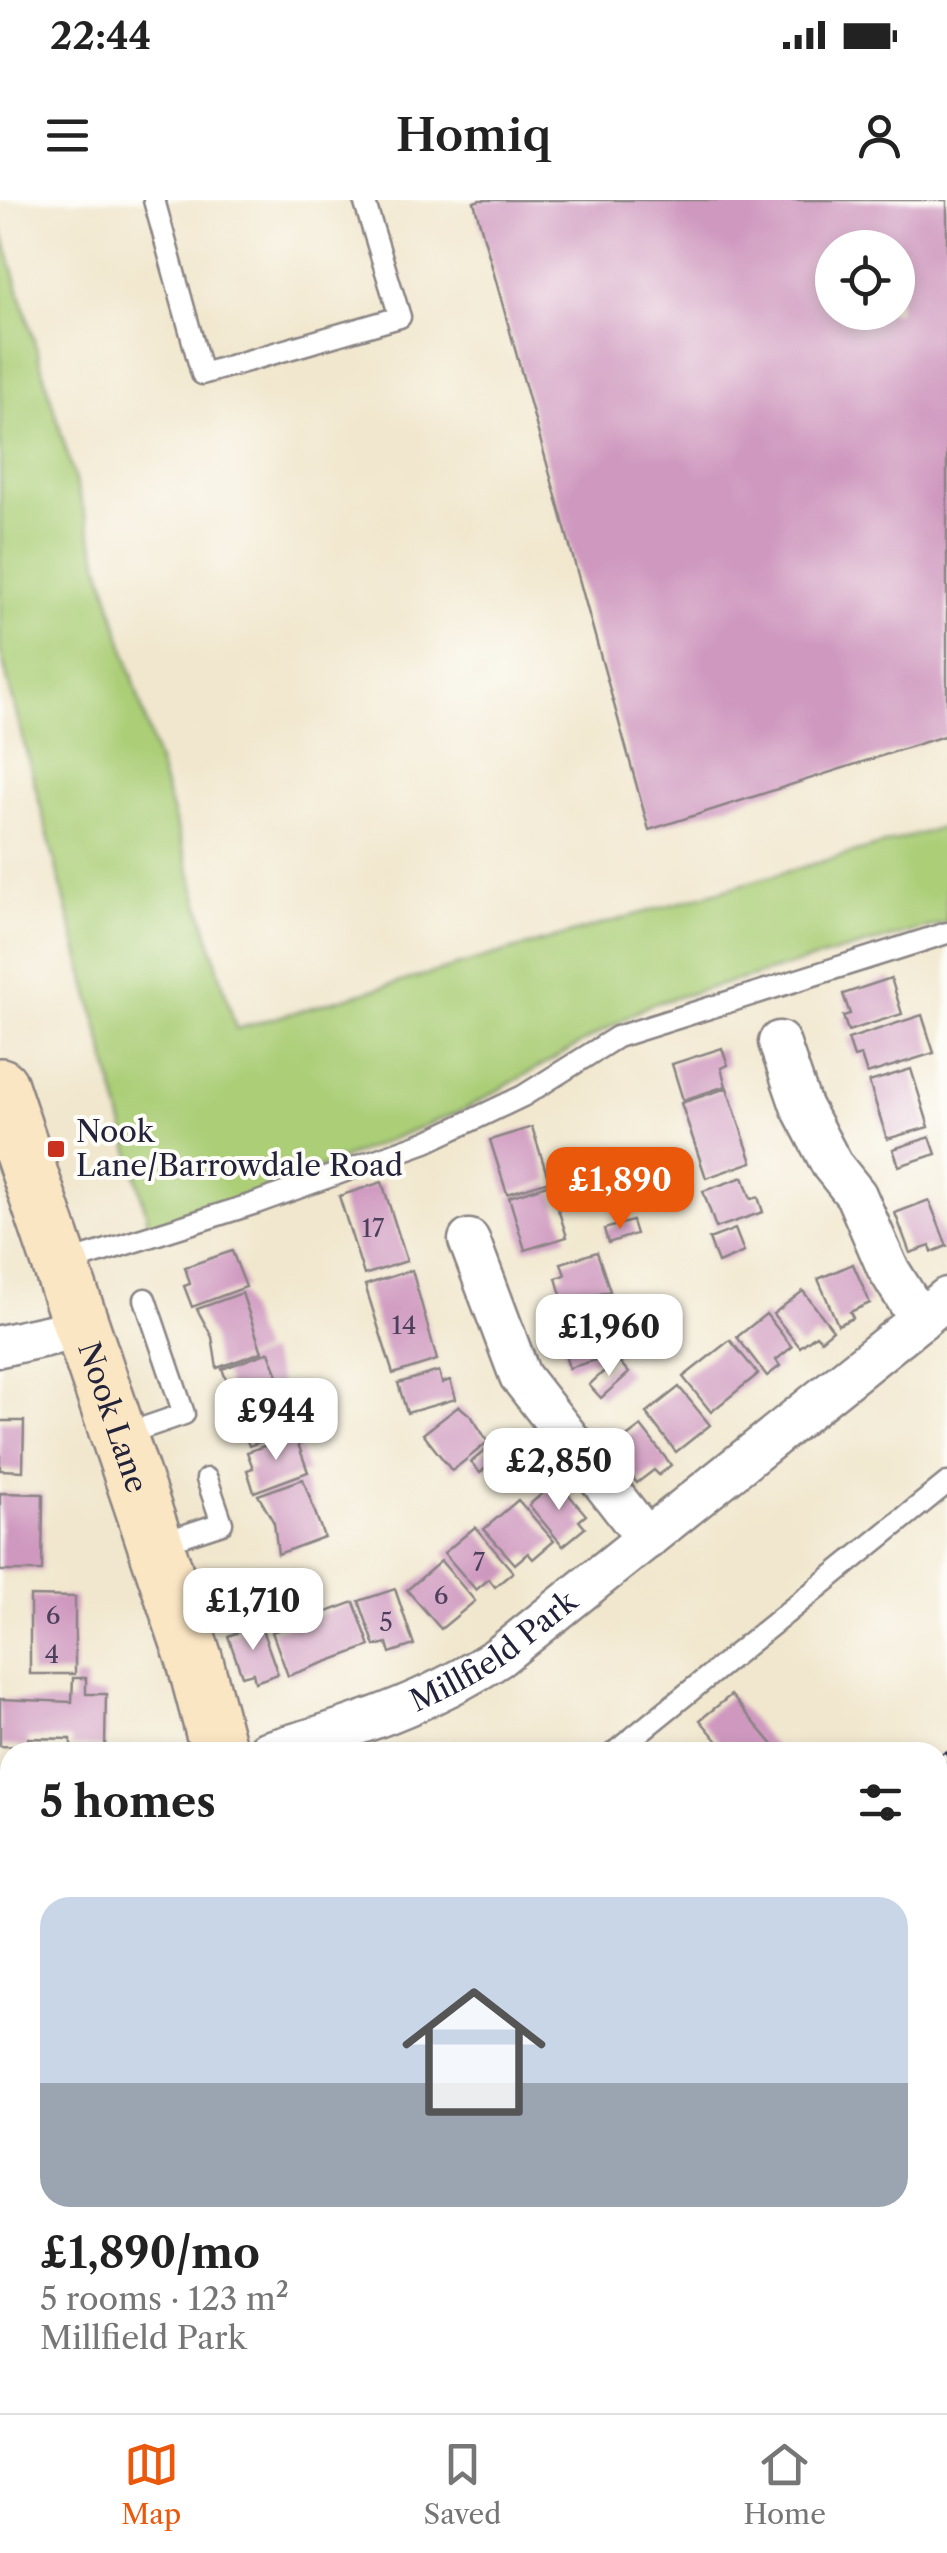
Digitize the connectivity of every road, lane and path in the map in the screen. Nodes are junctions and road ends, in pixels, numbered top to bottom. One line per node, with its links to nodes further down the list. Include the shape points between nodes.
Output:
1 (154, 200): 2 (lane, via 202,374 400,317)
2 (364, 200)
3 (947, 934): 7 (lane, via 617,1037 523,1096 426,1142)
4 (779, 1042): 9 (street, Millfield Park, via 802,1106 856,1195 887,1267)
5 (0, 1086): 7 (street, Nook Lane)
6 (469, 1240): 15 (street, via 520,1376)
7 (61, 1264): 10 (street, Nook Lane)
8 (145, 1299): 12 (lane, via 184,1414)
9 (933, 1309): 15 (street, Millfield Park)
10 (82, 1328): 11 (street); 12 (street, Nook Lane)
11 (0, 1346)
12 (120, 1436): 16 (street, Nook Lane)
13 (207, 1479): 16 (lane, via 222,1524)
14 (947, 1483): 19 (lane)
15 (647, 1540): 18 (street, Millfield Park, via 464,1680)
16 (156, 1544): 17 (street, Nook Lane)
17 (217, 1742)
18 (303, 1742)
19 (627, 1742)

